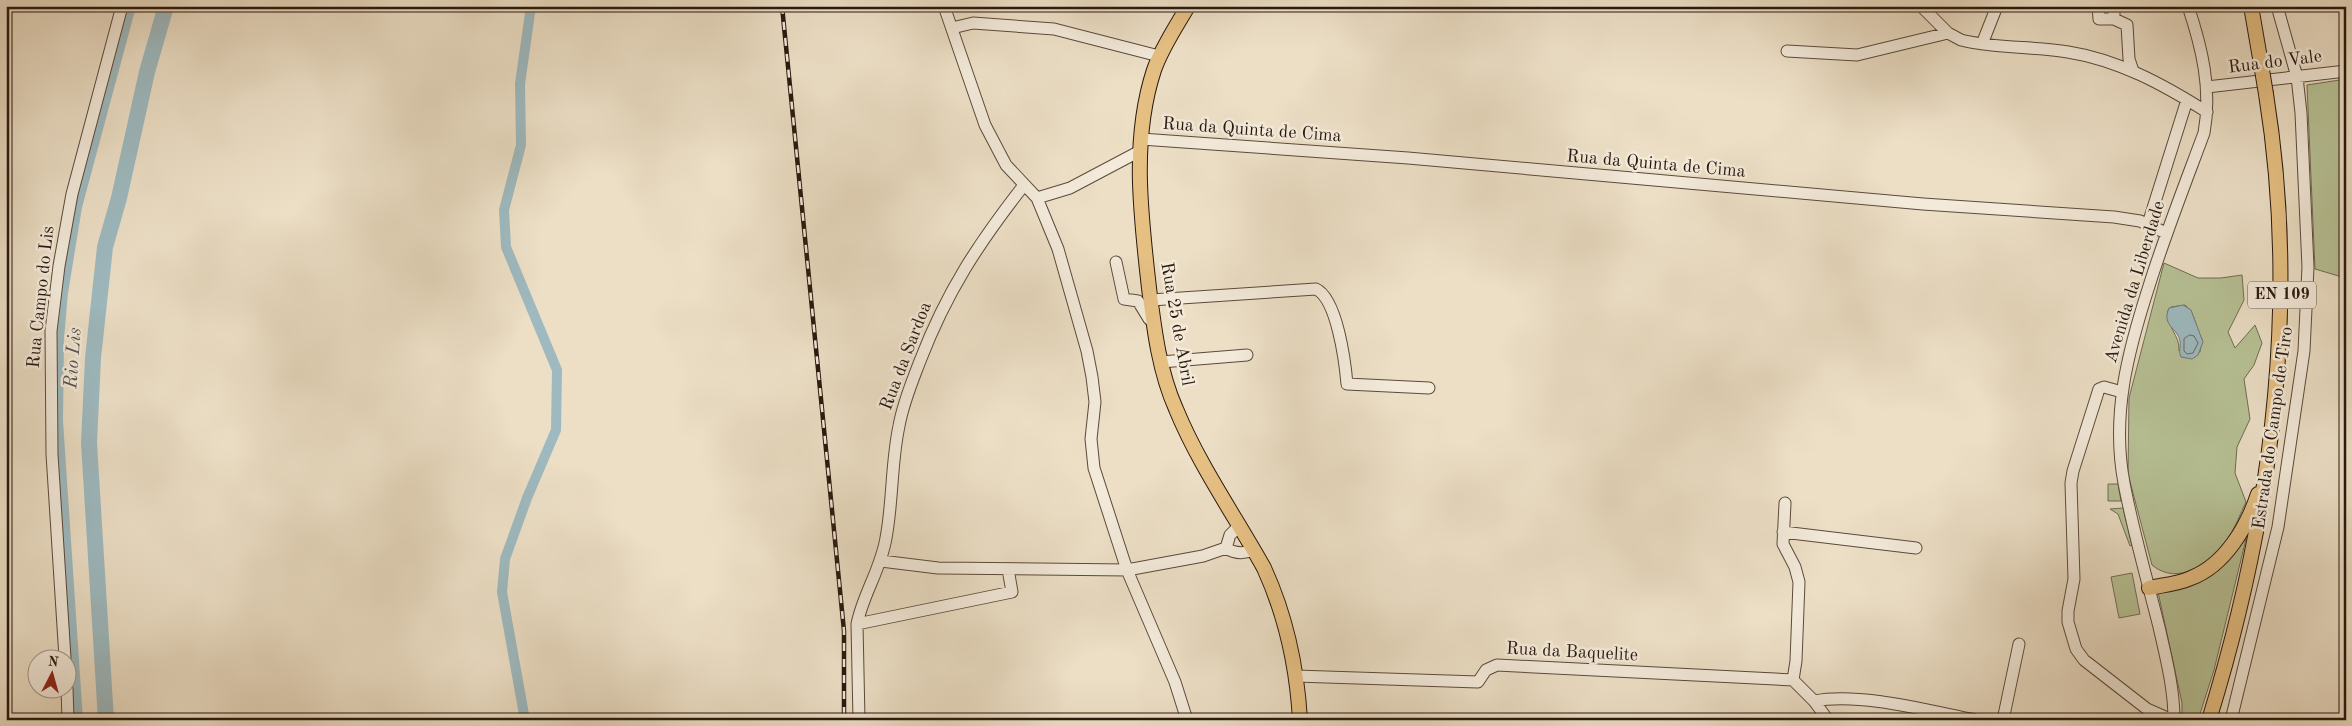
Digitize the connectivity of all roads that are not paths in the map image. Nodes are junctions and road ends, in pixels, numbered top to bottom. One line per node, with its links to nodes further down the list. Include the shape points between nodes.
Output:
1 (122, 6): 46 (street, Rua Campo do Lis, via 72,194 59,266 52,332 52,454)
2 (944, 6): 10 (street)
3 (1188, 6): 14 (main road, Rua 25 de Abril)
4 (1921, 6): 11 (street)
5 (1997, 6): 12 (street)
6 (2098, 6): 15 (street, via 2099,19 2114,14 2127,25)
7 (2188, 6): 18 (street, Avenida da Liberdade, via 2203,57)
8 (2251, 6): 33 (main road, EN 109, bridge, via 2275,158 2282,266 2278,370)
9 (2277, 6): 17 (street, Estrada do Campo de Tiro)
10 (952, 28): 14 (street, via 973,23 1054,29); 22 (street, via 985,125 1006,165)
11 (1948, 33): 12 (street, via 1961,40); 13 (street, via 1857,55)
12 (1982, 44): 15 (street, via 2085,55)
13 (1787, 51)
14 (1159, 56): 21 (main road, Rua 25 de Abril, via 1150,82)
15 (2133, 71): 19 (street)
16 (2346, 71): 17 (street, Rua do Vale)
17 (2297, 77): 18 (street, Rua do Vale); 60 (street, Estrada do Campo de Tiro, via 2308,267 2304,351 2278,527)
18 (2207, 87): 20 (street, Avenida da Liberdade)
19 (2187, 100): 20 (street); 24 (street)
20 (2207, 112): 25 (street, Avenida da Liberdade, via 2204,133)
21 (1140, 145): 23 (street, via 1070,188); 24 (street, Rua da Quinta de Cima, via 1408,158 1913,204 2114,217); 27 (main road, Rua 25 de Abril, via 1143,231)
22 (1024, 186): 23 (street); 40 (street, Rua da Sardoa, via 954,285 914,375 894,448 887,537)
23 (1037, 198): 42 (street, via 1058,249 1087,351 1095,402 1091,439 1094,468)
24 (2148, 224): 25 (street, Rua da Quinta de Cima)
25 (2166, 233): 32 (street, Avenida da Liberdade, via 2136,328)
26 (1116, 262): 28 (street, via 1124,299 1138,301 1149,319)
27 (1151, 300): 28 (main road, Rua 25 de Abril); 31 (street, via 1316,289 1323,292 1328,300 1344,352 1348,388)
28 (1154, 320): 30 (main road, Rua 25 de Abril)
29 (1247, 355): 30 (street)
30 (1161, 362): 35 (main road, Rua 25 de Abril, via 1175,409)
31 (1430, 388)
32 (2122, 392): 43 (street, Avenida da Liberdade, via 2123,474); 58 (street, via 2104,387 2098,389 2073,471 2070,495 2074,579 2068,622 2076,648 2084,660 2147,709)
33 (2268, 466): 43 (main road, via 2252,511 2222,556 2191,578); 59 (main road, EN 109, via 2250,572)
34 (1785, 503): 36 (street)
35 (1240, 526): 37 (street, via 1230,535); 39 (main road, Rua 25 de Abril)
36 (1783, 532): 38 (street); 48 (street, via 1783,544 1799,582)
37 (1226, 548): 39 (street, via 1241,553); 42 (street, via 1203,556)
38 (1916, 548)
39 (1254, 550): 47 (main road, Rua 25 de Abril, via 1283,616)
40 (881, 561): 41 (street, via 938,568); 44 (street, Rua da Sardoa, via 859,611)
41 (1008, 569): 42 (street); 44 (street, via 1012,592)
42 (1127, 570): 53 (street, via 1175,682)
43 (2149, 588): 58 (street, Avenida da Liberdade, via 2172,687)
44 (857, 624): 52 (street, Rua da Sardoa)
45 (2019, 644): 57 (street)
46 (65, 648)
47 (1296, 676): 48 (street, Rua da Baquelite, via 1478,682 1486,670 1497,665); 54 (main road, Rua 25 de Abril)
48 (1793, 680): 50 (street)
49 (67, 698): 51 (street)
50 (1814, 701): 55 (street); 56 (street, via 1855,699)
51 (68, 720)
52 (859, 720)
53 (1187, 720)
54 (1300, 720)
55 (1828, 720)
56 (1976, 720)
57 (2003, 720)
58 (2173, 720)
59 (2209, 720)
60 (2231, 720)

